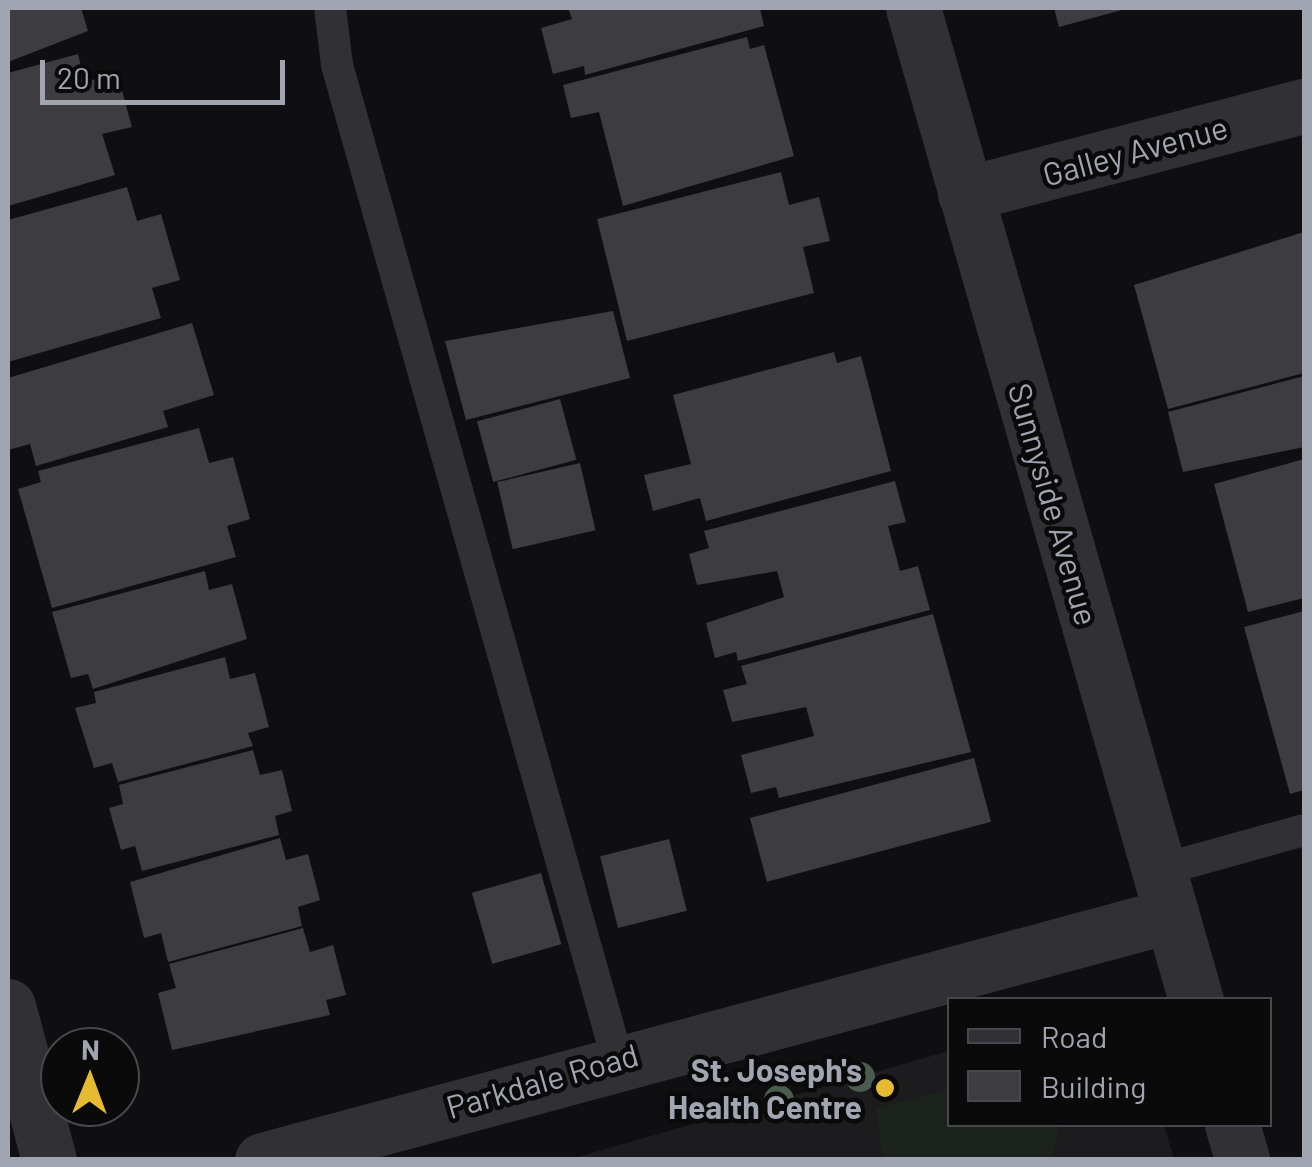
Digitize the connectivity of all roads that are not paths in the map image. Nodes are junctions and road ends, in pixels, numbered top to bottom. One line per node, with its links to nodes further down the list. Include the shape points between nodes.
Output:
1 (330, 8): 9 (lane, via 337,65)
2 (912, 8): 4 (street, Sunnyside Avenue)
3 (1304, 106): 4 (street, Galley Avenue)
4 (966, 194): 6 (street, Sunnyside Avenue)
5 (1304, 830): 6 (lane)
6 (1166, 892): 7 (street, Sunnyside Avenue); 9 (street, Parkdale Road)
7 (1195, 997)
8 (8, 1006): 11 (street)
9 (617, 1058): 12 (street, Parkdale Road)
10 (1233, 1127): 13 (street)
11 (49, 1160)
12 (262, 1160)
13 (1242, 1160)

